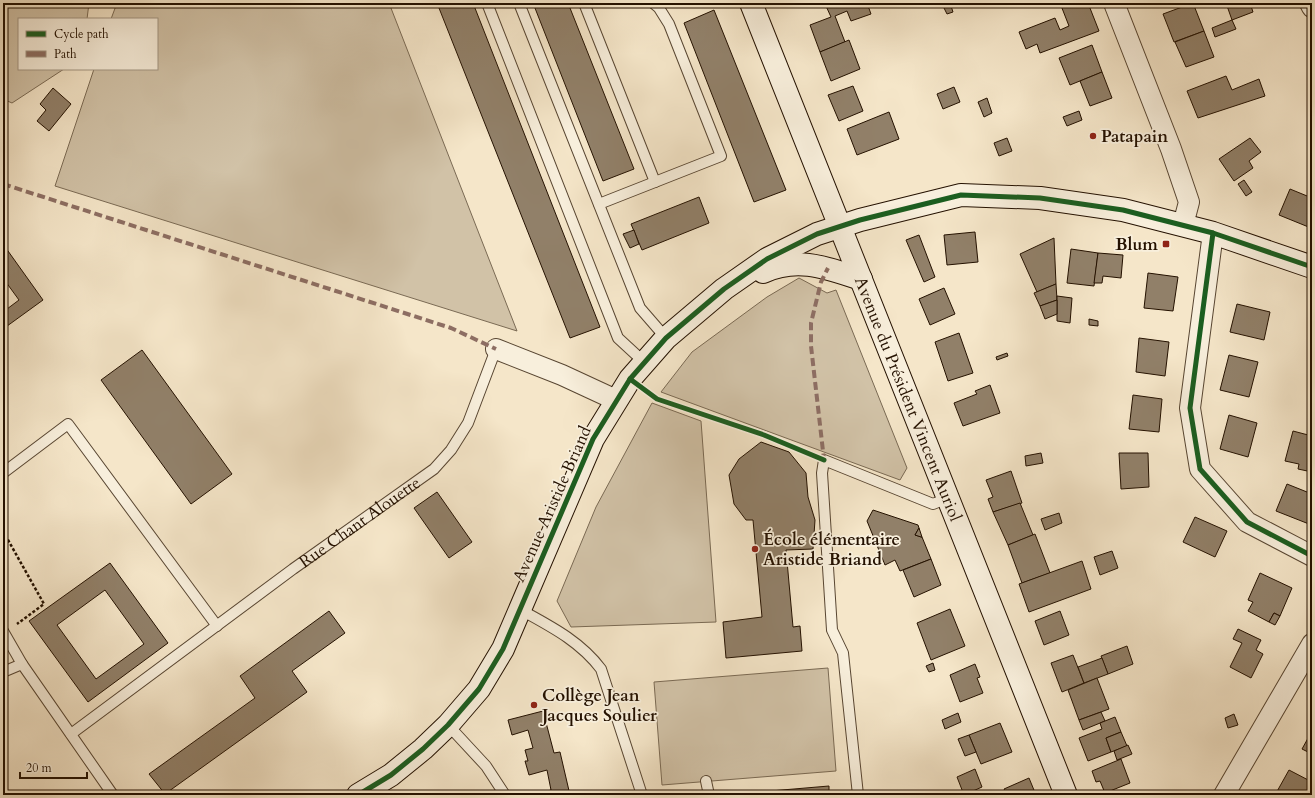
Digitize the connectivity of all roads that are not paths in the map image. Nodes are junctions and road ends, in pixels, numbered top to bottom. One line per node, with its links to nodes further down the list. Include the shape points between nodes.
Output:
1 (487, 3): 19 (lane, via 618,338)
2 (519, 3): 10 (lane)
3 (584, 3): 9 (lane)
4 (653, 3): 9 (lane, via 669,24 721,156)
5 (751, 3): 12 (main road, Avenue du Président Vincent Auriol)
6 (1114, 3): 11 (street, via 1189,202)
7 (1310, 3): 8 (street)
8 (1312, 7)
9 (655, 182): 10 (lane)
10 (599, 204): 17 (lane, via 640,308)
11 (1183, 225): 12 (main road, Avenue Aristide Briand, via 1123,210 1047,199 961,195 899,209); 13 (main road, Avenue Aristide Briand)
12 (840, 227): 15 (main road, Avenue du Président Vincent Auriol); 16 (main road, Avenue Aristide Briand, via 817,234 767,260)
13 (1213, 233): 14 (main road, Avenue Aristide Briand); 23 (street, via 1190,408 1200,469 1247,522)
14 (1312, 267)
15 (861, 279): 16 (main road, via 811,264 790,264 768,269); 22 (main road, Avenue du Président Vincent Auriol)
16 (724, 289): 17 (main road, Avenue Aristide Briand)
17 (666, 338): 19 (main road, Avenue Aristide Briand)
18 (496, 348): 20 (street, Rue Chant Alouette); 25 (lane, Rue Chant Alouette, via 468,423 452,450 434,469)
19 (644, 362): 20 (main road, Avenue Aristide Briand)
20 (616, 400): 24 (main road, Avenue Aristide Briand, via 593,439)
21 (3, 473): 25 (lane, via 68,424)
22 (948, 498): 38 (lane, via 933,504 824,460 822,473 832,630 844,653); 39 (main road, Avenue du Président Vincent Auriol)
23 (1312, 556)
24 (521, 610): 30 (main road, Avenue Aristide Briand, via 503,649 479,688); 36 (lane, via 566,635 591,656 600,669)
25 (216, 626): 31 (lane, Rue Chant Alouette)
26 (4, 632): 28 (lane)
27 (1312, 644): 40 (street)
28 (22, 664): 29 (lane); 31 (lane)
29 (3, 672)
30 (448, 725): 34 (main road, Avenue Aristide Briand, via 391,775); 35 (lane, via 486,766)
31 (71, 734): 33 (lane)
32 (706, 781): 37 (lane)
33 (113, 795)
34 (358, 795)
35 (505, 795)
36 (642, 795)
37 (710, 795)
38 (858, 795)
39 (1066, 795)
40 (1224, 795)

